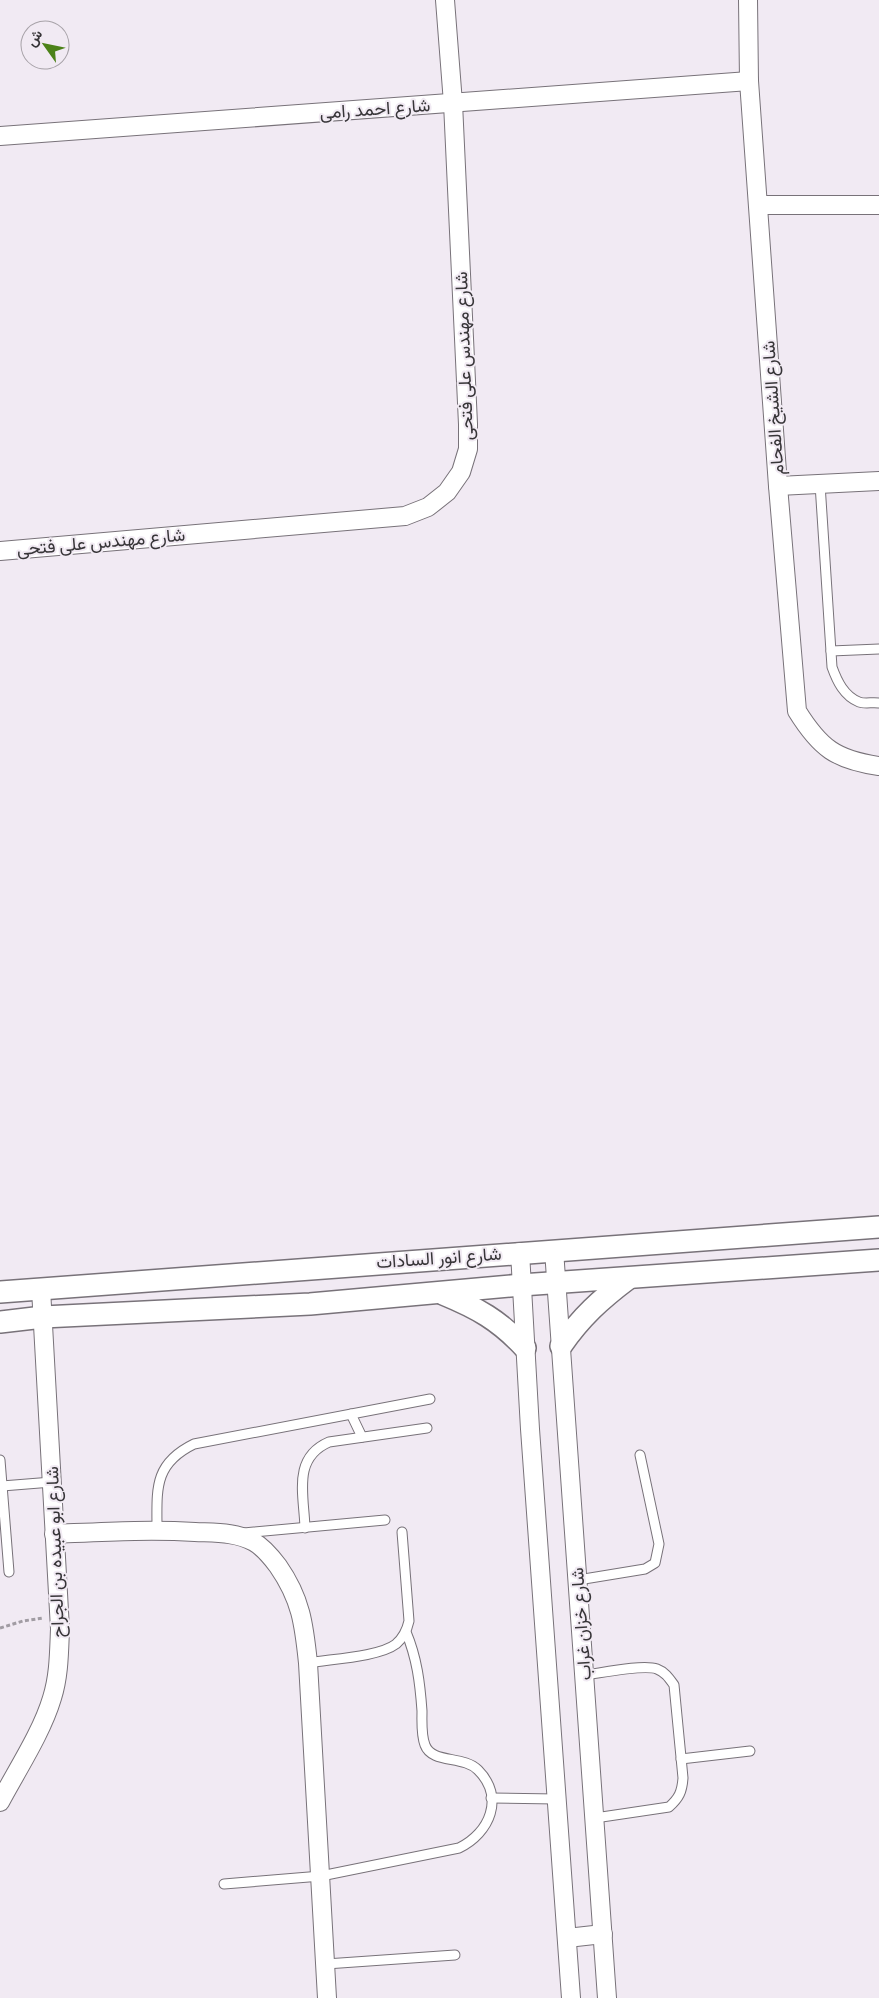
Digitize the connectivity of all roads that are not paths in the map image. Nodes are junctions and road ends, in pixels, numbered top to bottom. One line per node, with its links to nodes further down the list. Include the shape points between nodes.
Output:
1 (444, 0): 4 (street, شارع مهندس على فتحى)
2 (748, 0): 3 (street, شارع الشيخ الفحام)
3 (749, 81): 4 (street, شارع احمد رامى); 6 (street, شارع الشيخ الفحام)
4 (453, 103): 5 (street, شارع احمد رامى); 11 (street, شارع مهندس على فتحى, via 468,449 461,472 447,492 428,507 405,516)
5 (0, 136)
6 (759, 204): 7 (street); 10 (street, شارع الشيخ الفحام)
7 (879, 205)
8 (879, 481): 9 (street)
9 (820, 484): 10 (street); 13 (lane)
10 (778, 486): 15 (street, شارع الشيخ الفحام, via 797,711 811,734 831,752 855,763)
11 (0, 551)
12 (879, 650): 13 (lane)
13 (831, 651): 14 (lane, via 832,667 842,688 860,702)
14 (879, 702)
15 (879, 766)
16 (879, 1226): 17 (street, شارع انور السادات)
17 (554, 1250): 18 (street, شارع انور السادات); 21 (street, شارع خزان غراب)
18 (520, 1252): 22 (street); 23 (street, شارع انور السادات)
19 (879, 1260): 20 (street, شارع انور السادات)
20 (629, 1278): 21 (street, شارع انور السادات); 28 (street, via 586,1313)
21 (558, 1283): 22 (street, شارع انور السادات); 28 (street, شارع خزان غراب)
22 (521, 1285): 25 (street, شارع انور السادات); 29 (street)
23 (41, 1289): 24 (street, شارع انور السادات); 26 (street, شارع ابو عبيده بن الجراح)
24 (0, 1292)
25 (438, 1292): 26 (street, شارع انور السادات, via 310,1304); 29 (street, via 493,1318)
26 (43, 1317): 27 (street, شارع انور السادات); 36 (street, شارع ابو عبيده بن الجراح)
27 (0, 1322)
28 (561, 1346): 45 (street, شارع خزان غراب)
29 (525, 1348): 52 (street)
30 (430, 1399): 31 (lane)
31 (351, 1414): 33 (lane); 40 (lane, via 194,1444 181,1451 166,1467 157,1487)
32 (427, 1428): 33 (lane)
33 (362, 1437): 39 (lane, via 329,1442 310,1454 302,1474)
34 (640, 1455): 45 (lane, via 659,1544 655,1563 645,1569)
35 (0, 1460): 37 (lane)
36 (52, 1482): 37 (lane); 42 (street, شارع ابو عبيده بن الجراح)
37 (2, 1486): 44 (lane)
38 (385, 1520): 39 (lane)
39 (305, 1528): 43 (lane)
40 (157, 1530): 42 (street); 43 (street)
41 (402, 1532): 46 (lane, via 409,1621)
42 (54, 1534): 53 (street, شارع ابو عبيده بن الجراح, via 59,1616 58,1674 52,1700)
43 (234, 1534): 47 (street, via 255,1542 273,1558 289,1581 298,1602)
44 (10, 1572)
45 (578, 1580): 48 (street, شارع خزان غراب)
46 (406, 1632): 47 (lane, via 396,1644 379,1652); 51 (lane, via 416,1658 426,1748 434,1756 472,1765 484,1777)
47 (308, 1663): 55 (street)
48 (585, 1675): 50 (lane, via 656,1668 667,1675 674,1685); 54 (street, شارع خزان غراب)
49 (750, 1751): 50 (lane)
50 (681, 1759): 54 (lane, via 682,1790 669,1807)
51 (491, 1798): 52 (lane); 55 (lane, via 487,1823 471,1843)
52 (556, 1799): 58 (street)
53 (0, 1802)
54 (594, 1818): 57 (street, شارع خزان غراب)
55 (321, 1876): 56 (lane); 60 (street)
56 (224, 1884)
57 (603, 1934): 58 (street); 63 (street, شارع خزان غراب)
58 (567, 1938): 62 (street)
59 (455, 1955): 60 (lane)
60 (326, 1964): 61 (street)
61 (327, 1998)
62 (571, 1998)
63 (607, 1998)

